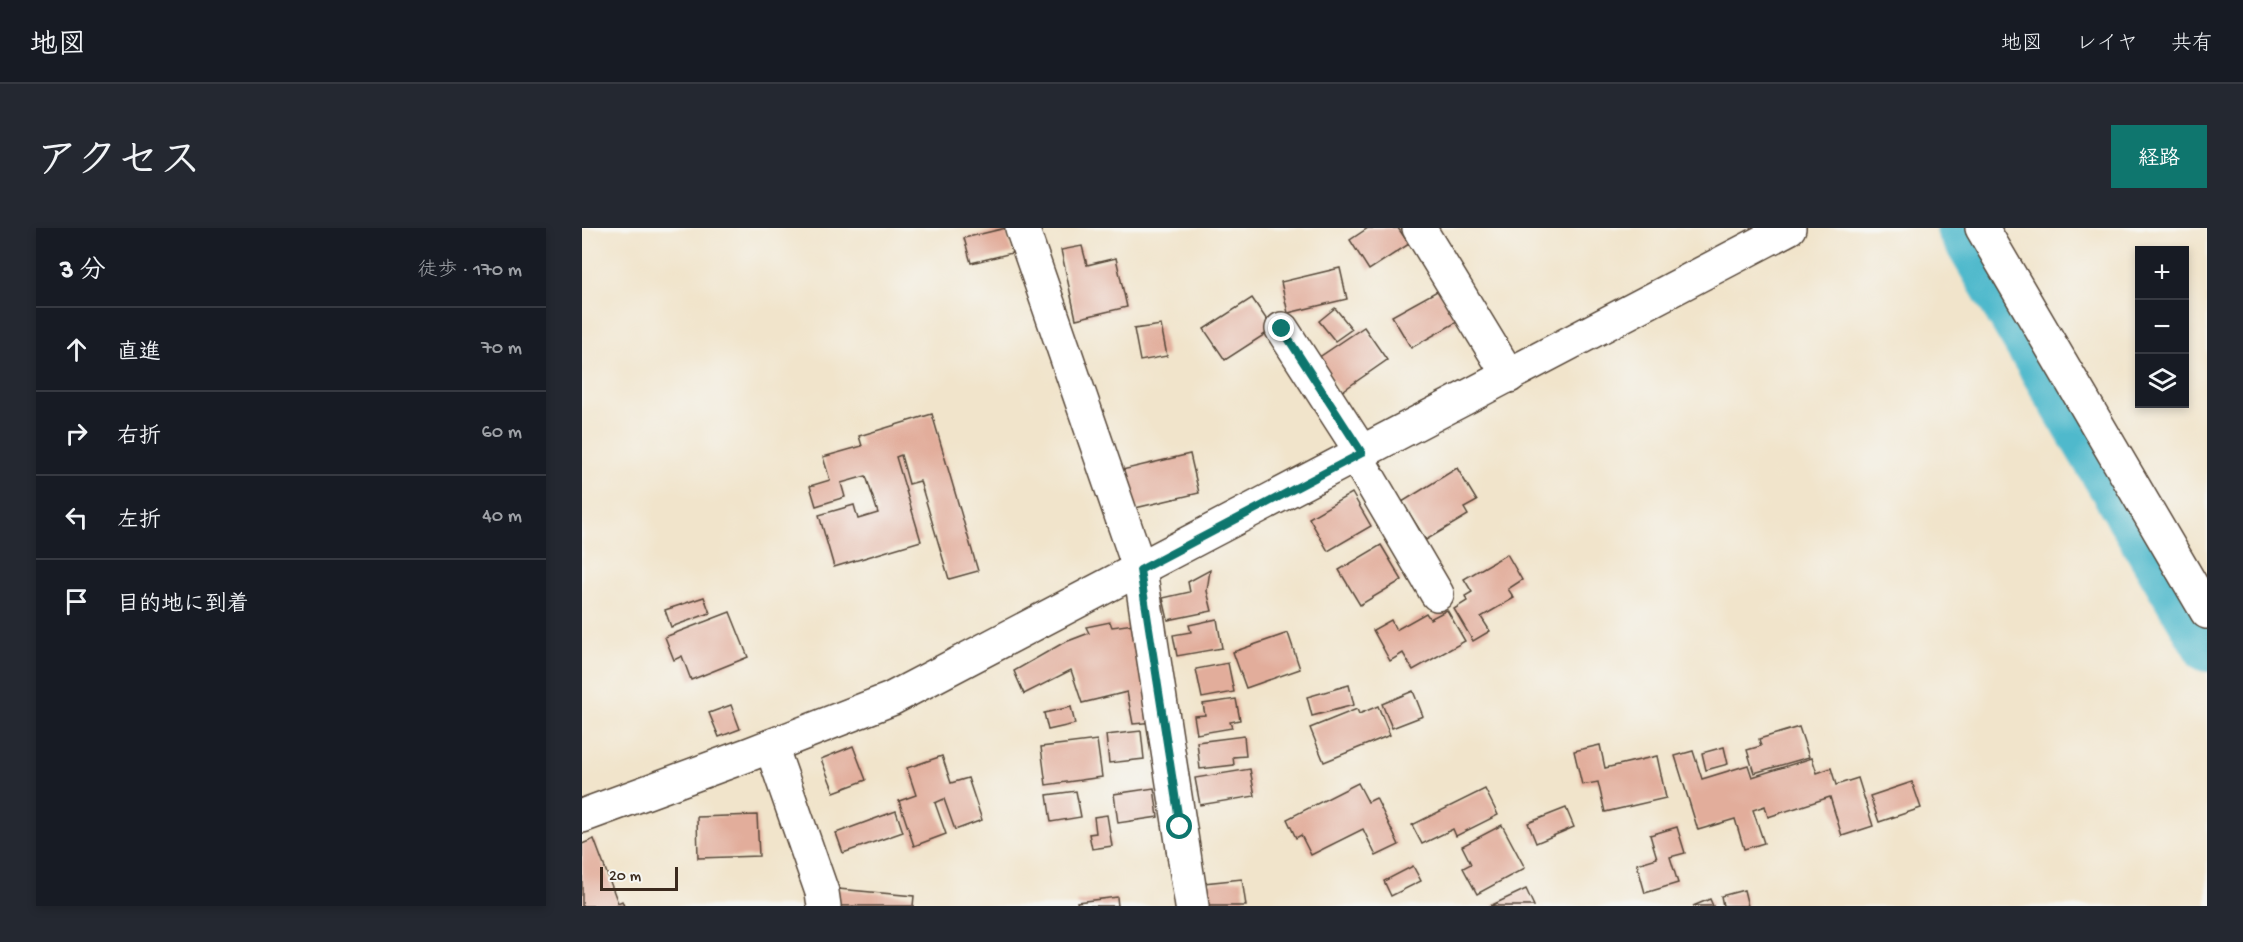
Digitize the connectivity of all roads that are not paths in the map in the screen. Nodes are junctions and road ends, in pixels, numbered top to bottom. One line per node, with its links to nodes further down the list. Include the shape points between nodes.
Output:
1 (1022, 228): 8 (street)
2 (1419, 228): 6 (street)
3 (1789, 228): 6 (street)
4 (1982, 228): 10 (street)
5 (1282, 329): 7 (street)
6 (1509, 375): 7 (street)
7 (1359, 454): 8 (street); 9 (street)
8 (1140, 570): 11 (street, via 891,699); 14 (street)
9 (1437, 594)
10 (2207, 612)
11 (771, 746): 12 (street); 13 (street)
12 (582, 816)
13 (824, 906)
14 (1192, 906)

